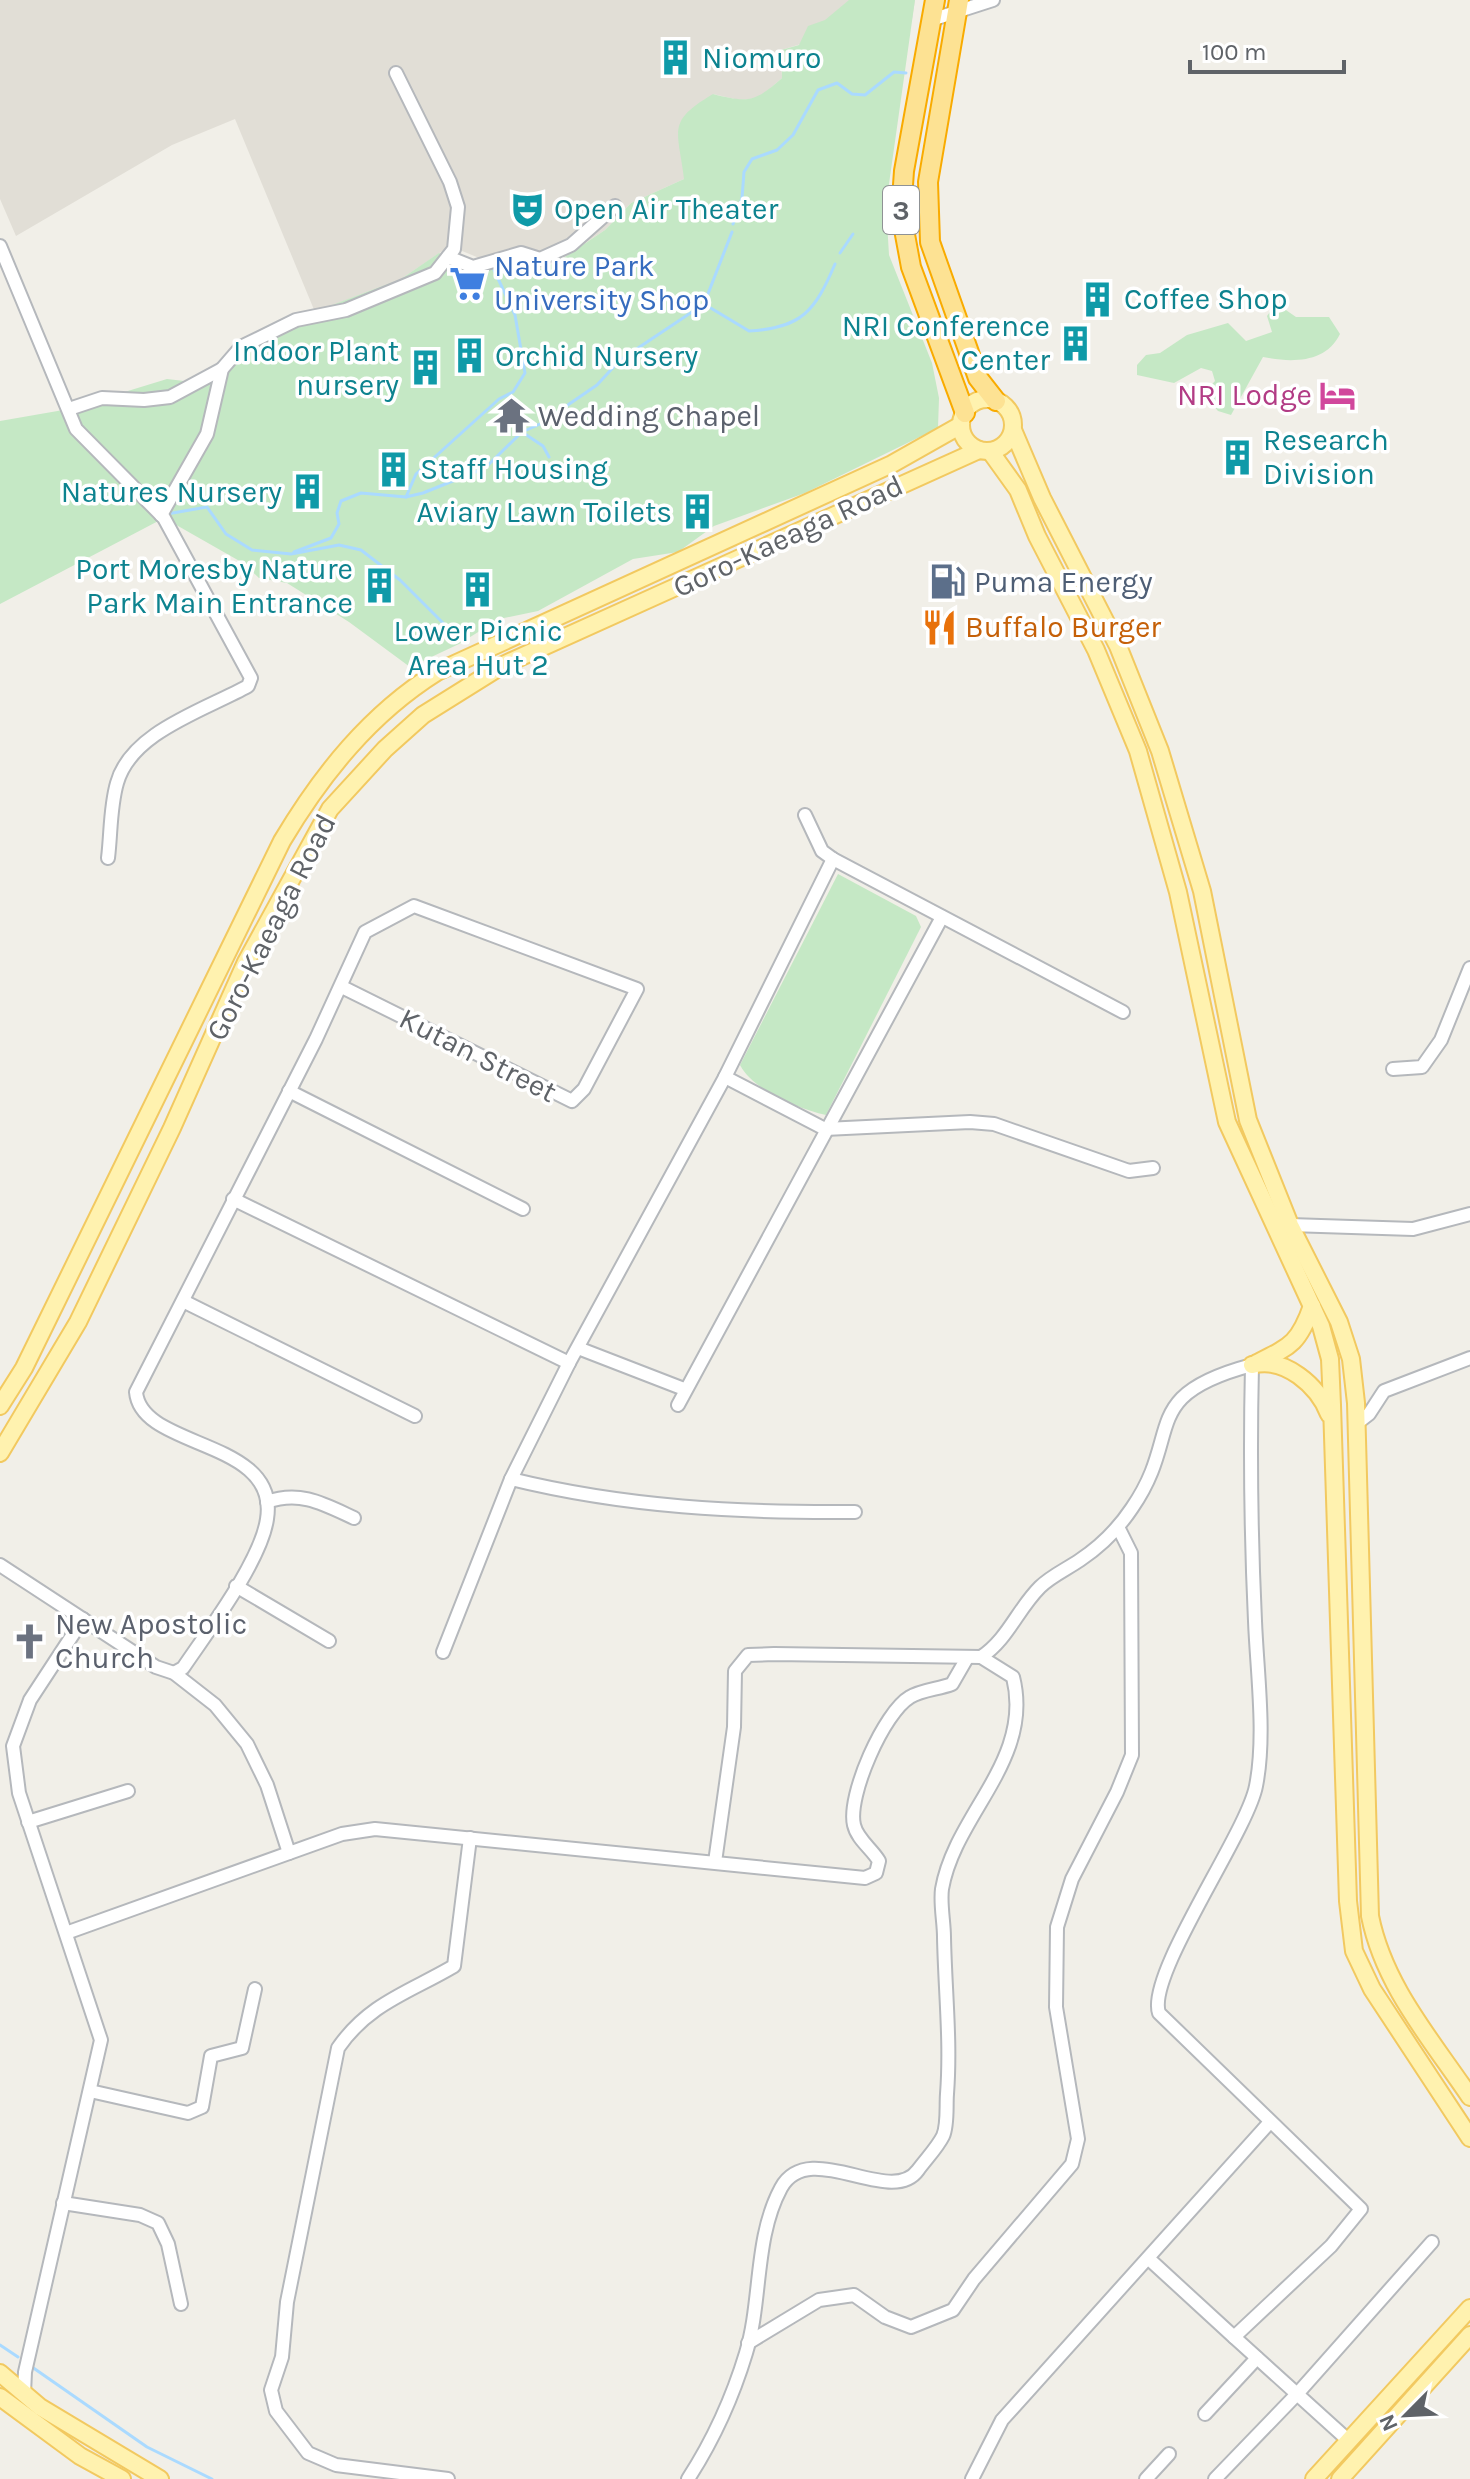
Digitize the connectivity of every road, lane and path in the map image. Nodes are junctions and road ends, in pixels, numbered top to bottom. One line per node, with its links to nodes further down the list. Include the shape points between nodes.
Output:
1 (935, 0): 4 (highway, 3)
2 (993, 0): 3 (street)
3 (958, 5): 4 (street); 10 (highway, 3, via 928,182 930,242 978,378)
4 (931, 20): 12 (highway, 3, via 904,171 902,223 911,267)
5 (396, 73): 8 (street, via 458,207 454,249)
6 (615, 206): 8 (street, via 571,245 540,259 521,253 473,267)
7 (0, 246): 11 (street)
8 (448, 257): 9 (street, via 435,273 399,289 330,315 296,320 241,347)
9 (222, 369): 11 (street, via 170,397 102,398); 15 (street, via 207,434)
10 (996, 401): 12 (main road, via 978,401); 13 (main road, via 1011,415)
11 (69, 409): 15 (street, via 76,429 96,453)
12 (963, 419): 14 (main road, via 966,440); 40 (main road, Goro-Kaeaga Road, via 892,464 437,672 343,753 313,788 282,841 24,1368)
13 (1013, 430): 14 (main road, via 1005,445); 31 (main road, via 1118,646 1160,751 1202,891 1244,1106)
14 (984, 451): 33 (main road, via 1018,490 1096,650 1138,751 1178,892 1227,1122); 44 (main road, Goro-Kaeaga Road, via 503,665 423,715 385,749 330,809 246,962 78,1322)
15 (161, 515): 17 (street, via 251,682 153,735 132,753 117,782)
16 (805, 815): 18 (street, via 822,851)
17 (108, 858)
18 (833, 859): 19 (street); 24 (street)
19 (942, 917): 22 (street); 26 (street)
20 (1470, 968): 23 (street, via 1441,1040 1422,1067)
21 (342, 987): 21 (street, Kutan Street, via 365,932 414,906 637,989 584,1089 572,1101); 25 (street)
22 (1123, 1012)
23 (1393, 1069)
24 (725, 1077): 26 (street); 34 (street)
25 (289, 1091): 28 (street); 29 (street)
26 (825, 1129): 27 (street, via 994,1124 1129,1171); 38 (street)
27 (1153, 1168)
28 (233, 1199): 32 (street); 36 (street)
29 (523, 1209)
30 (1470, 1214): 31 (street, via 1413,1229)
31 (1290, 1225): 43 (main road, via 1345,1339)
32 (185, 1302): 41 (street); 46 (street, via 139,1382 138,1402 153,1421 245,1467)
33 (1312, 1306): 37 (main road, via 1294,1343); 42 (main road, via 1330,1359)
34 (578, 1348): 36 (street); 38 (street)
35 (1470, 1358): 43 (street, via 1384,1391)
36 (569, 1363): 45 (street)
37 (1252, 1365): 42 (main road, via 1263,1363 1307,1380 1322,1396); 49 (street, via 1199,1382 1175,1404 1143,1491); 67 (street, via 1256,1787 1166,1971 1156,2004 1159,2013)
38 (684, 1389): 39 (street)
39 (678, 1405)
40 (0, 1406)
41 (415, 1416)
42 (1333, 1423): 68 (main road, via 1352,1940 1372,1989)
43 (1356, 1424): 66 (main road, via 1370,1916 1388,1976)
44 (0, 1453)
45 (511, 1479): 47 (street, via 663,1506); 54 (street)
46 (267, 1502): 48 (street, via 286,1496 309,1498); 51 (street, via 258,1547)
47 (855, 1512)
48 (354, 1518)
49 (1118, 1527): 55 (street, via 1039,1588 1004,1638); 76 (street, via 1131,1553 1132,1755 1072,1879 1057,1927 1056,2007 1078,2139 1072,2164 953,2310 911,2327 885,2317 854,2295 819,2300)
50 (0, 1565): 52 (street)
51 (236, 1586): 53 (street); 57 (street, via 183,1668)
52 (83, 1619): 57 (street, via 156,1667); 59 (street, via 30,1700 13,1746)
53 (329, 1641)
54 (443, 1652)
55 (981, 1657): 56 (street); 76 (street, via 1013,1677 1019,1701 1012,1741 949,1864 942,1891 951,2040 944,2134 911,2180 897,2185 846,2171 803,2171 782,2186 766,2235)
56 (967, 1658): 62 (street, via 774,1654 741,1660 735,1671 734,1727); 62 (street, via 952,1684 912,1695 896,1709 873,1750 854,1801 854,1825 879,1861 876,1873 865,1878)
57 (174, 1673): 61 (street, via 215,1705 247,1744)
58 (128, 1791): 59 (street)
59 (28, 1822): 63 (street)
60 (470, 1838): 61 (street, via 375,1829 342,1834); 62 (street); 88 (street, via 454,1966 396,1994 352,2028 338,2048 287,2302 282,2357 271,2390 276,2411 308,2453 336,2465)
61 (289, 1853): 63 (street)
62 (715, 1862)
63 (66, 1933): 65 (street, via 101,2040)
64 (255, 1989): 65 (street, via 242,2048 211,2056 202,2107 188,2113)
65 (90, 2091): 69 (street)
66 (1470, 2097)
67 (1270, 2122): 71 (street); 75 (street, via 1361,2209 1331,2246)
68 (1470, 2138)
69 (63, 2203): 72 (street, via 140,2215 158,2223); 78 (street)
70 (1432, 2242): 81 (street)
71 (1149, 2259): 75 (street); 90 (street, via 1002,2420)
72 (181, 2304)
73 (1470, 2308): 84 (main road)
74 (1470, 2335): 94 (main road)
75 (1234, 2337): 77 (street)
76 (748, 2343): 89 (street, via 705,2453)
77 (1257, 2358): 81 (street); 83 (street)
78 (25, 2372): 79 (street); 80 (street)
79 (1, 2374): 80 (main road)
80 (24, 2393): 87 (main road)
81 (1298, 2393): 84 (street); 92 (street)
82 (2, 2403): 86 (main road)
83 (1205, 2414)
84 (1349, 2441): 93 (main road)
85 (1169, 2454): 91 (street)
86 (122, 2479)
87 (160, 2479)
88 (448, 2479)
89 (688, 2479)
90 (972, 2479)
91 (1146, 2479)
92 (1215, 2479)
93 (1314, 2479)
94 (1340, 2479)

